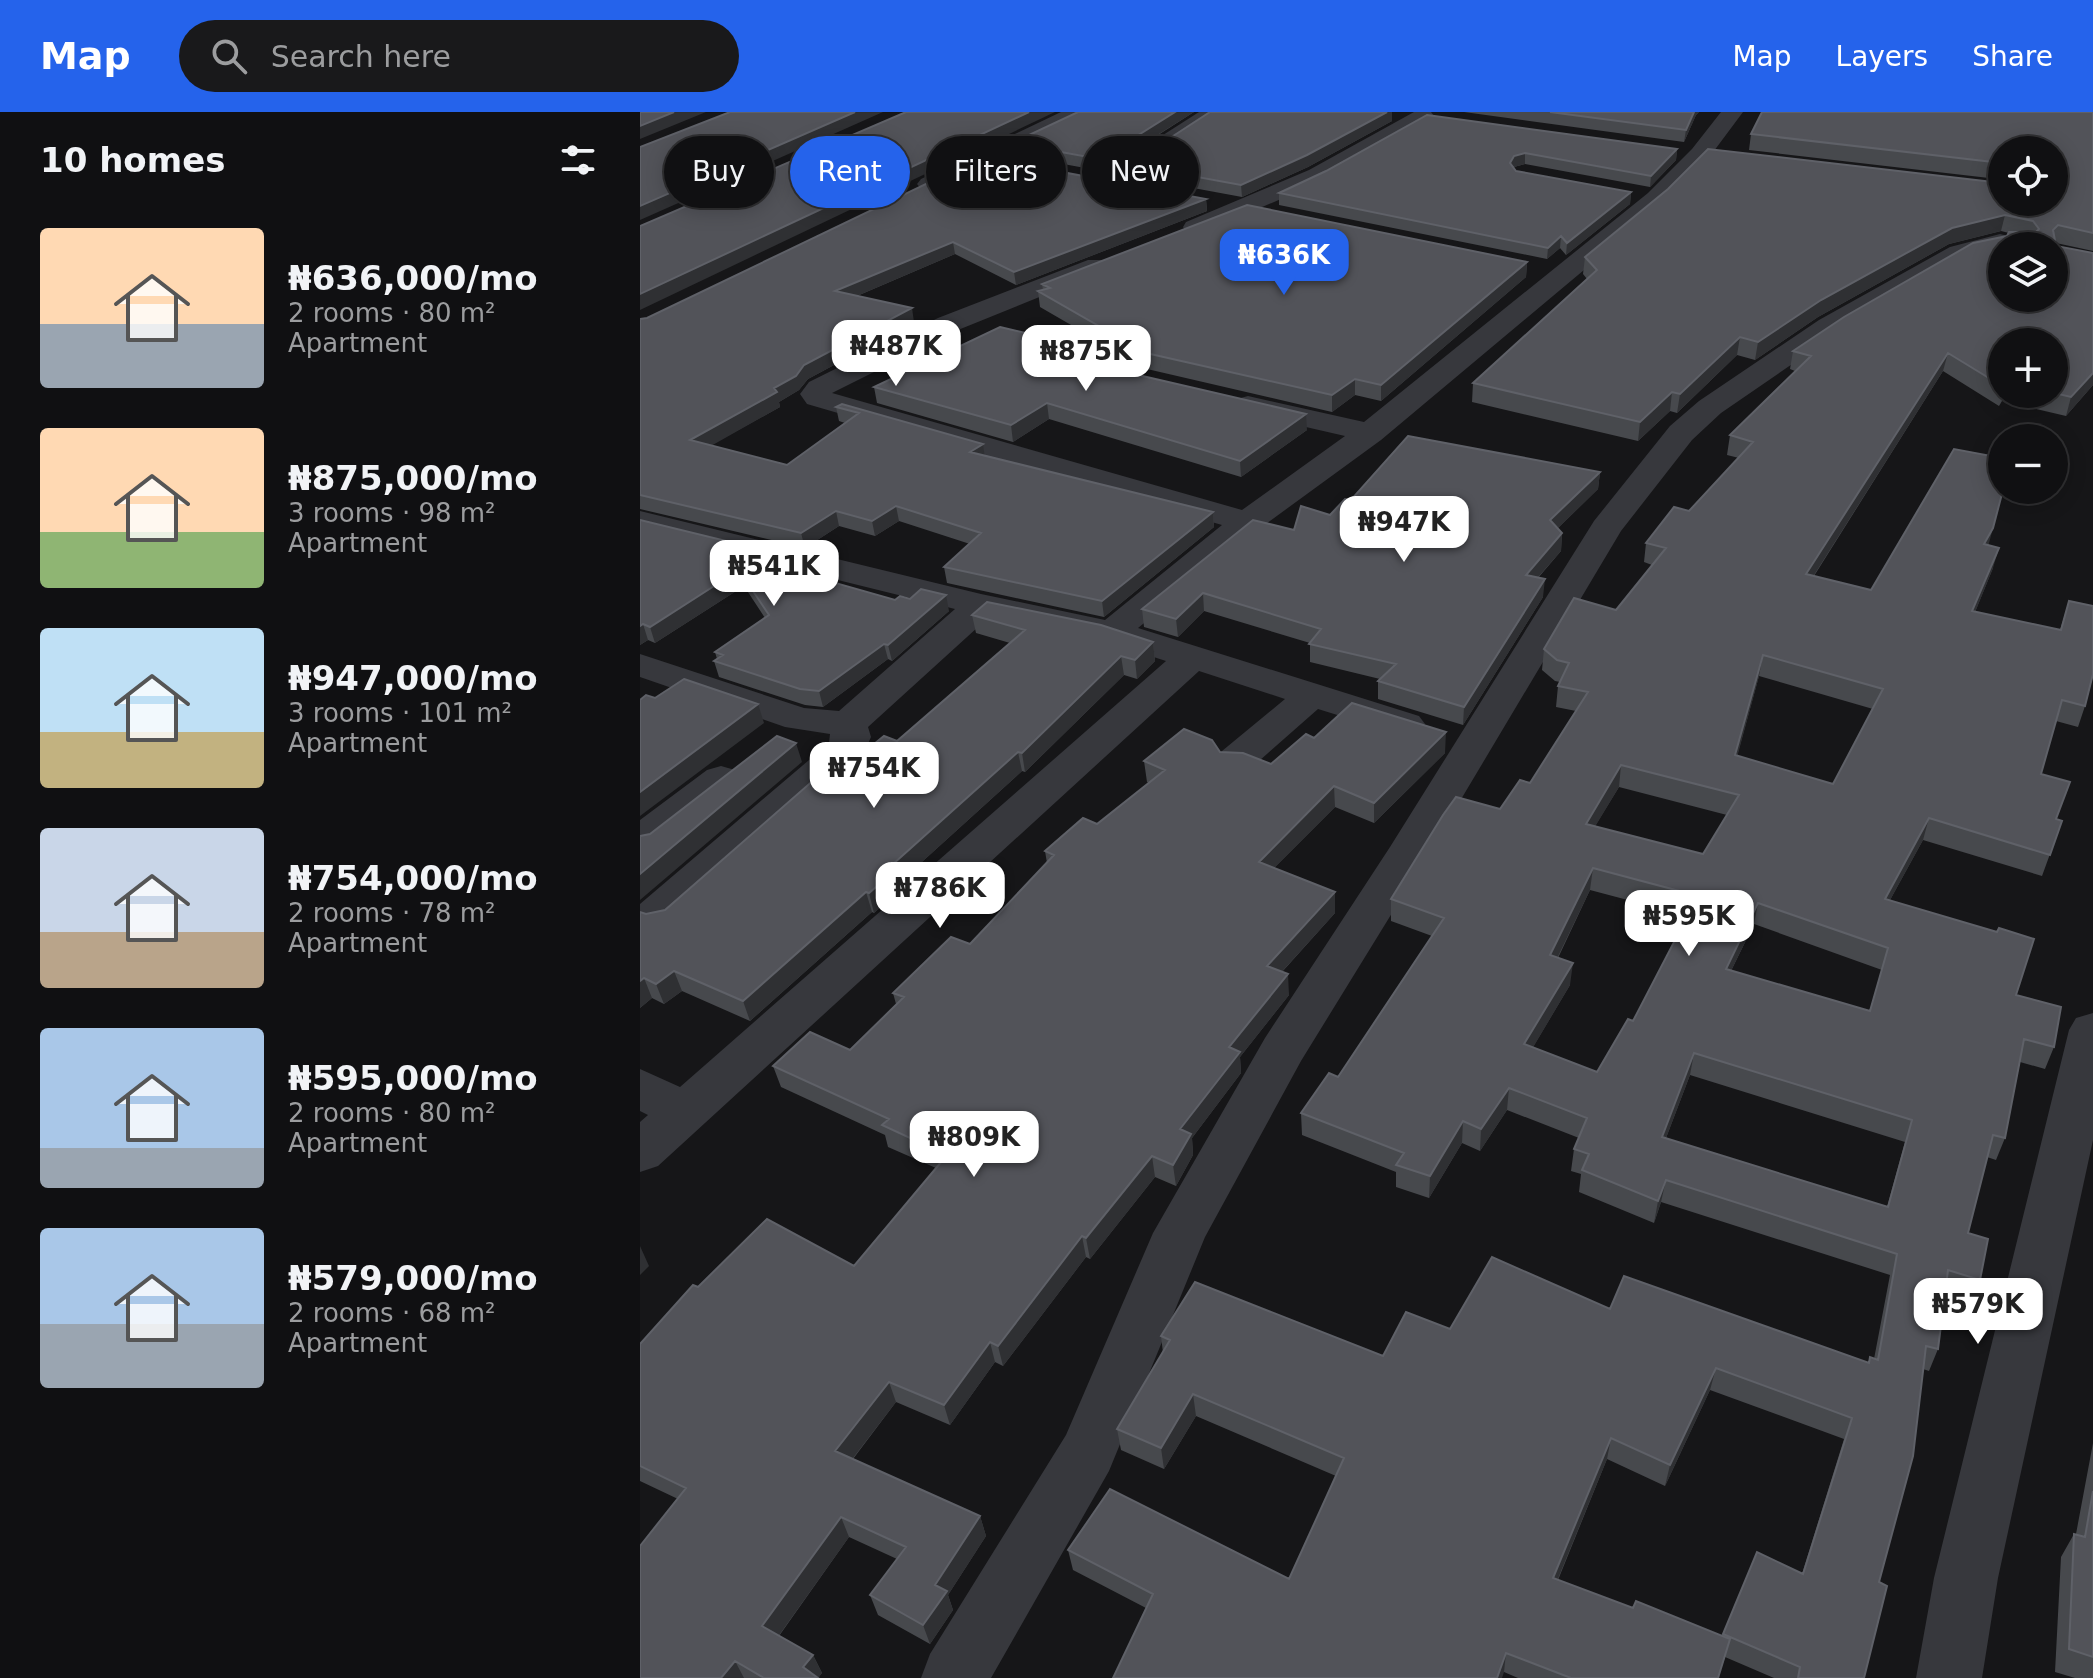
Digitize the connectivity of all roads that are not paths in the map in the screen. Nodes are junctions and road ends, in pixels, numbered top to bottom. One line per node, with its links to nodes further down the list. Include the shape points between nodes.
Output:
1 (1078, 112): 5 (street)
2 (1214, 112): 6 (street)
3 (1394, 112): 13 (street, via 1430,118)
4 (1732, 112): 8 (street)
5 (1028, 136)
6 (1174, 136)
7 (1669, 150): 8 (street)
8 (1700, 154): 9 (street); 11 (street)
9 (1730, 158)
10 (1627, 193): 11 (street)
11 (1656, 198): 19 (street)
12 (1199, 200): 13 (street)
13 (1245, 208): 14 (street); 15 (street)
14 (1276, 214)
15 (1174, 235)
16 (1988, 244): 31 (street, via 1959,252 1829,326 1710,407 1681,433 1606,528)
17 (1117, 258): 23 (street, via 948,324 815,394)
18 (1534, 268): 19 (street)
19 (1565, 274): 21 (street)
20 (1222, 399): 21 (street)
21 (1370, 433): 23 (street)
22 (640, 521): 24 (street)
23 (1247, 522): 25 (street)
24 (981, 605): 25 (street); 30 (street)
25 (1112, 632): 26 (street)
26 (1194, 656): 28 (street); 37 (street)
27 (644, 670): 29 (street)
28 (1312, 695): 31 (street); 32 (street)
29 (799, 719): 30 (street); 33 (street)
30 (847, 724): 34 (street, via 848,748)
31 (1473, 745): 39 (street, via 1282,1051 1180,1233 1088,1452)
32 (1236, 760)
33 (640, 841)
34 (654, 916)
35 (2093, 1030): 40 (street, via 1966,1578)
36 (640, 1088): 37 (street)
37 (684, 1111): 38 (street)
38 (640, 1152)
39 (954, 1678)
40 (1949, 1678)

